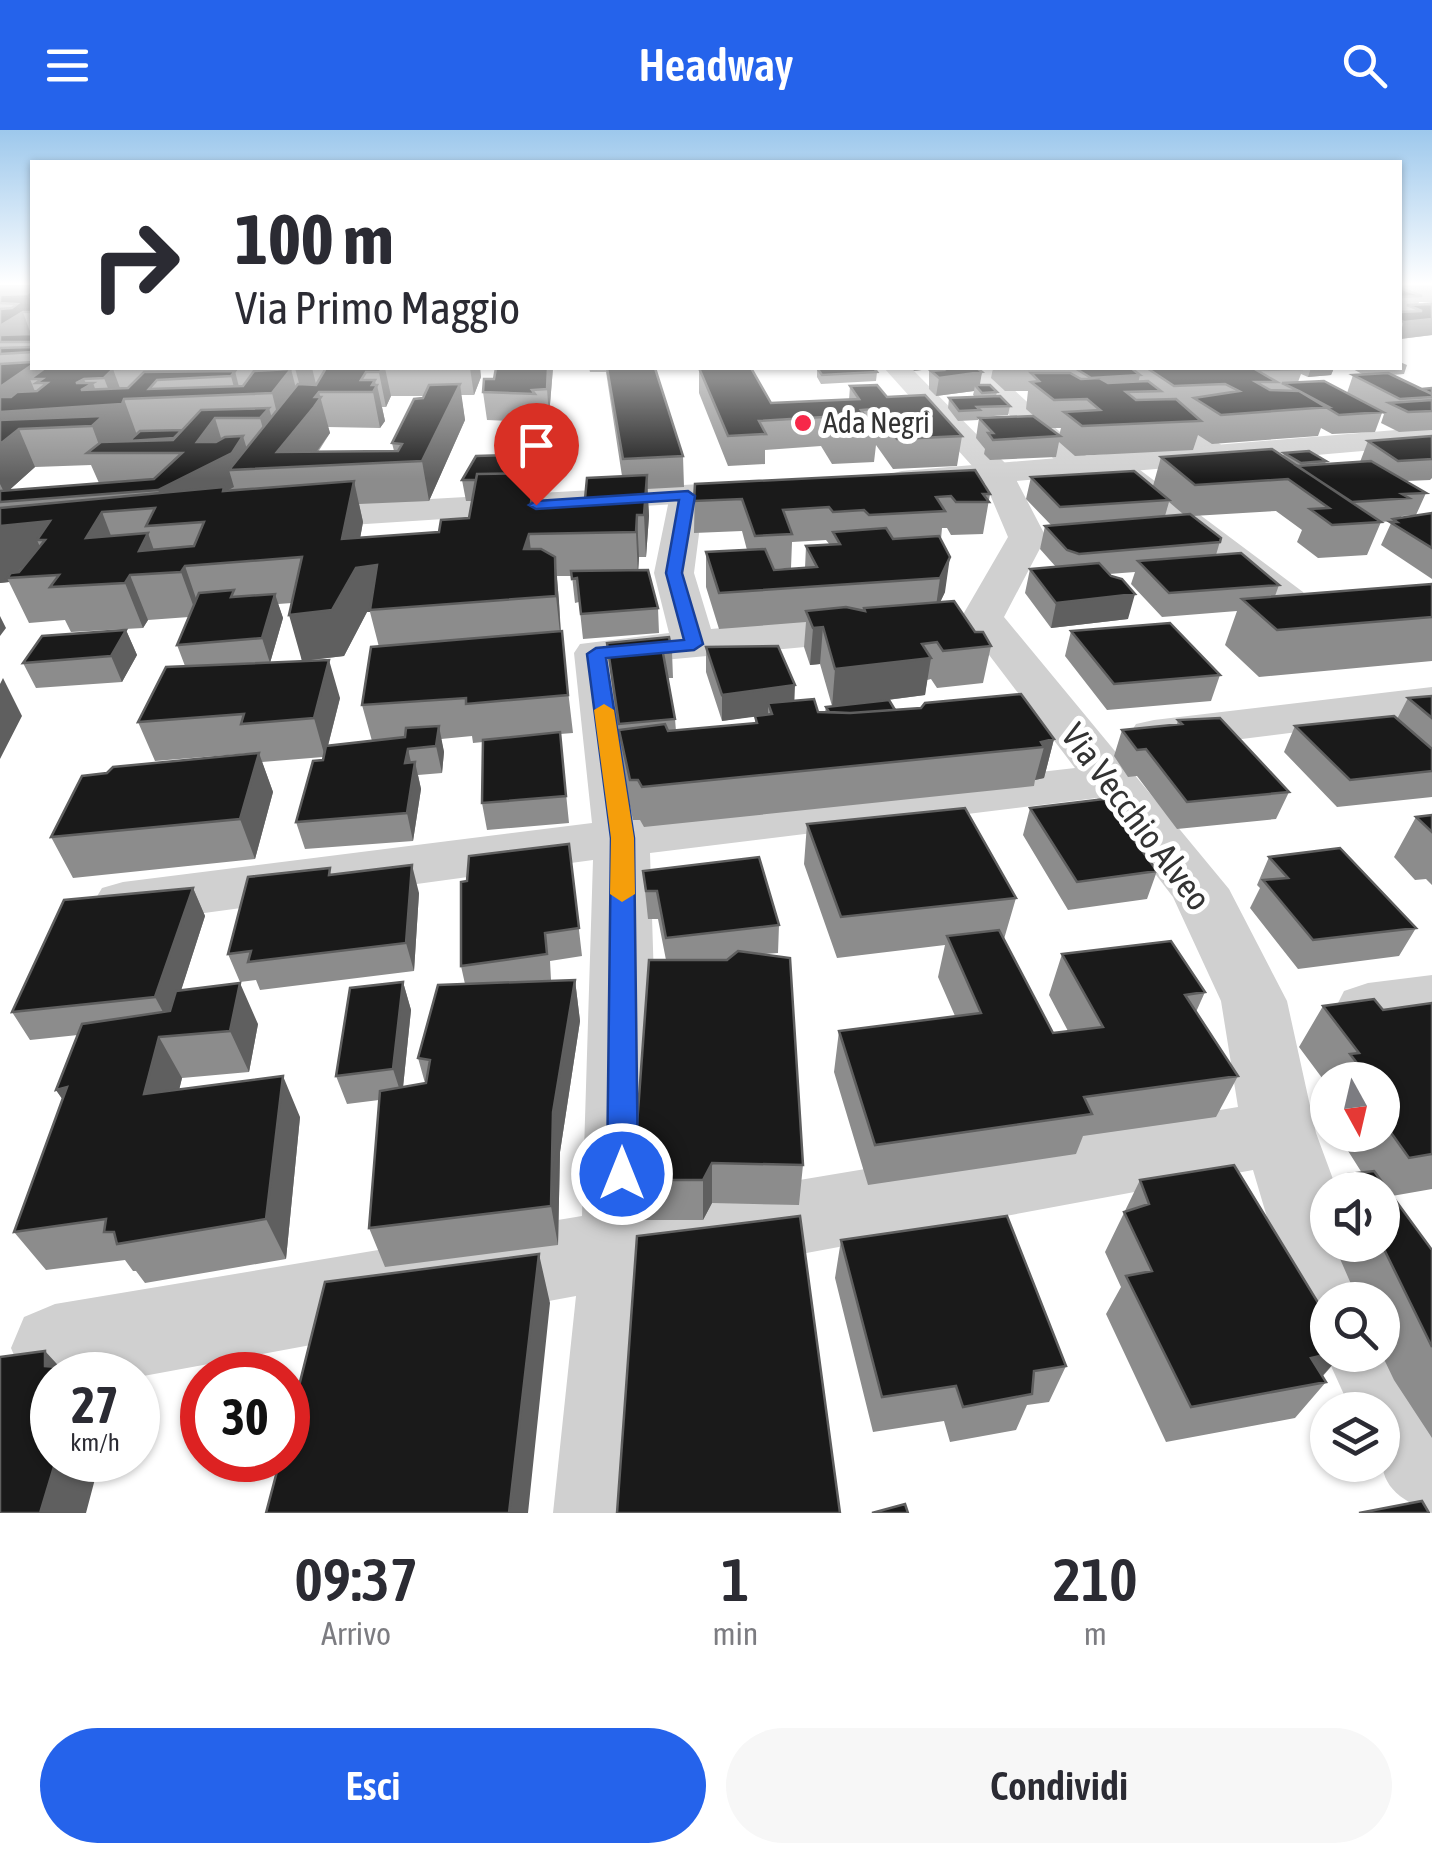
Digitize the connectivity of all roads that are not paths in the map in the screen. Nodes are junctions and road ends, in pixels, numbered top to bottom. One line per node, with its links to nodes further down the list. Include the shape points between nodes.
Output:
1 (899, 370): 7 (street)
2 (976, 370): 6 (street)
3 (1102, 370): 5 (street)
4 (1427, 440): 5 (street)
5 (1219, 455): 6 (street)
6 (1096, 466): 7 (street); 12 (street)
7 (998, 475): 8 (street); 13 (street, via 1028,537)
8 (862, 484)
9 (804, 488): 10 (street)
10 (688, 496): 11 (street); 14 (street, via 674,573)
11 (263, 520)
12 (1288, 602)
13 (950, 621): 14 (street); 17 (street, Via Vecchio Alveo)
14 (694, 644): 18 (street, via 596,654)
15 (1432, 700): 16 (street)
16 (1154, 735)
17 (1112, 780): 18 (street); 22 (street, Via Vecchio Alveo, via 1199,889 1254,1001)
18 (622, 838): 19 (street); 23 (street)
19 (89, 908)
20 (1432, 1001): 21 (street)
21 (1368, 1009)
22 (1279, 1133): 23 (street); 24 (street, Via Vecchio Alveo)
23 (622, 1248): 25 (street); 28 (street)
24 (1329, 1282)
25 (55, 1348)
26 (1380, 1372): 27 (street)
27 (1432, 1465)
28 (602, 1513)

